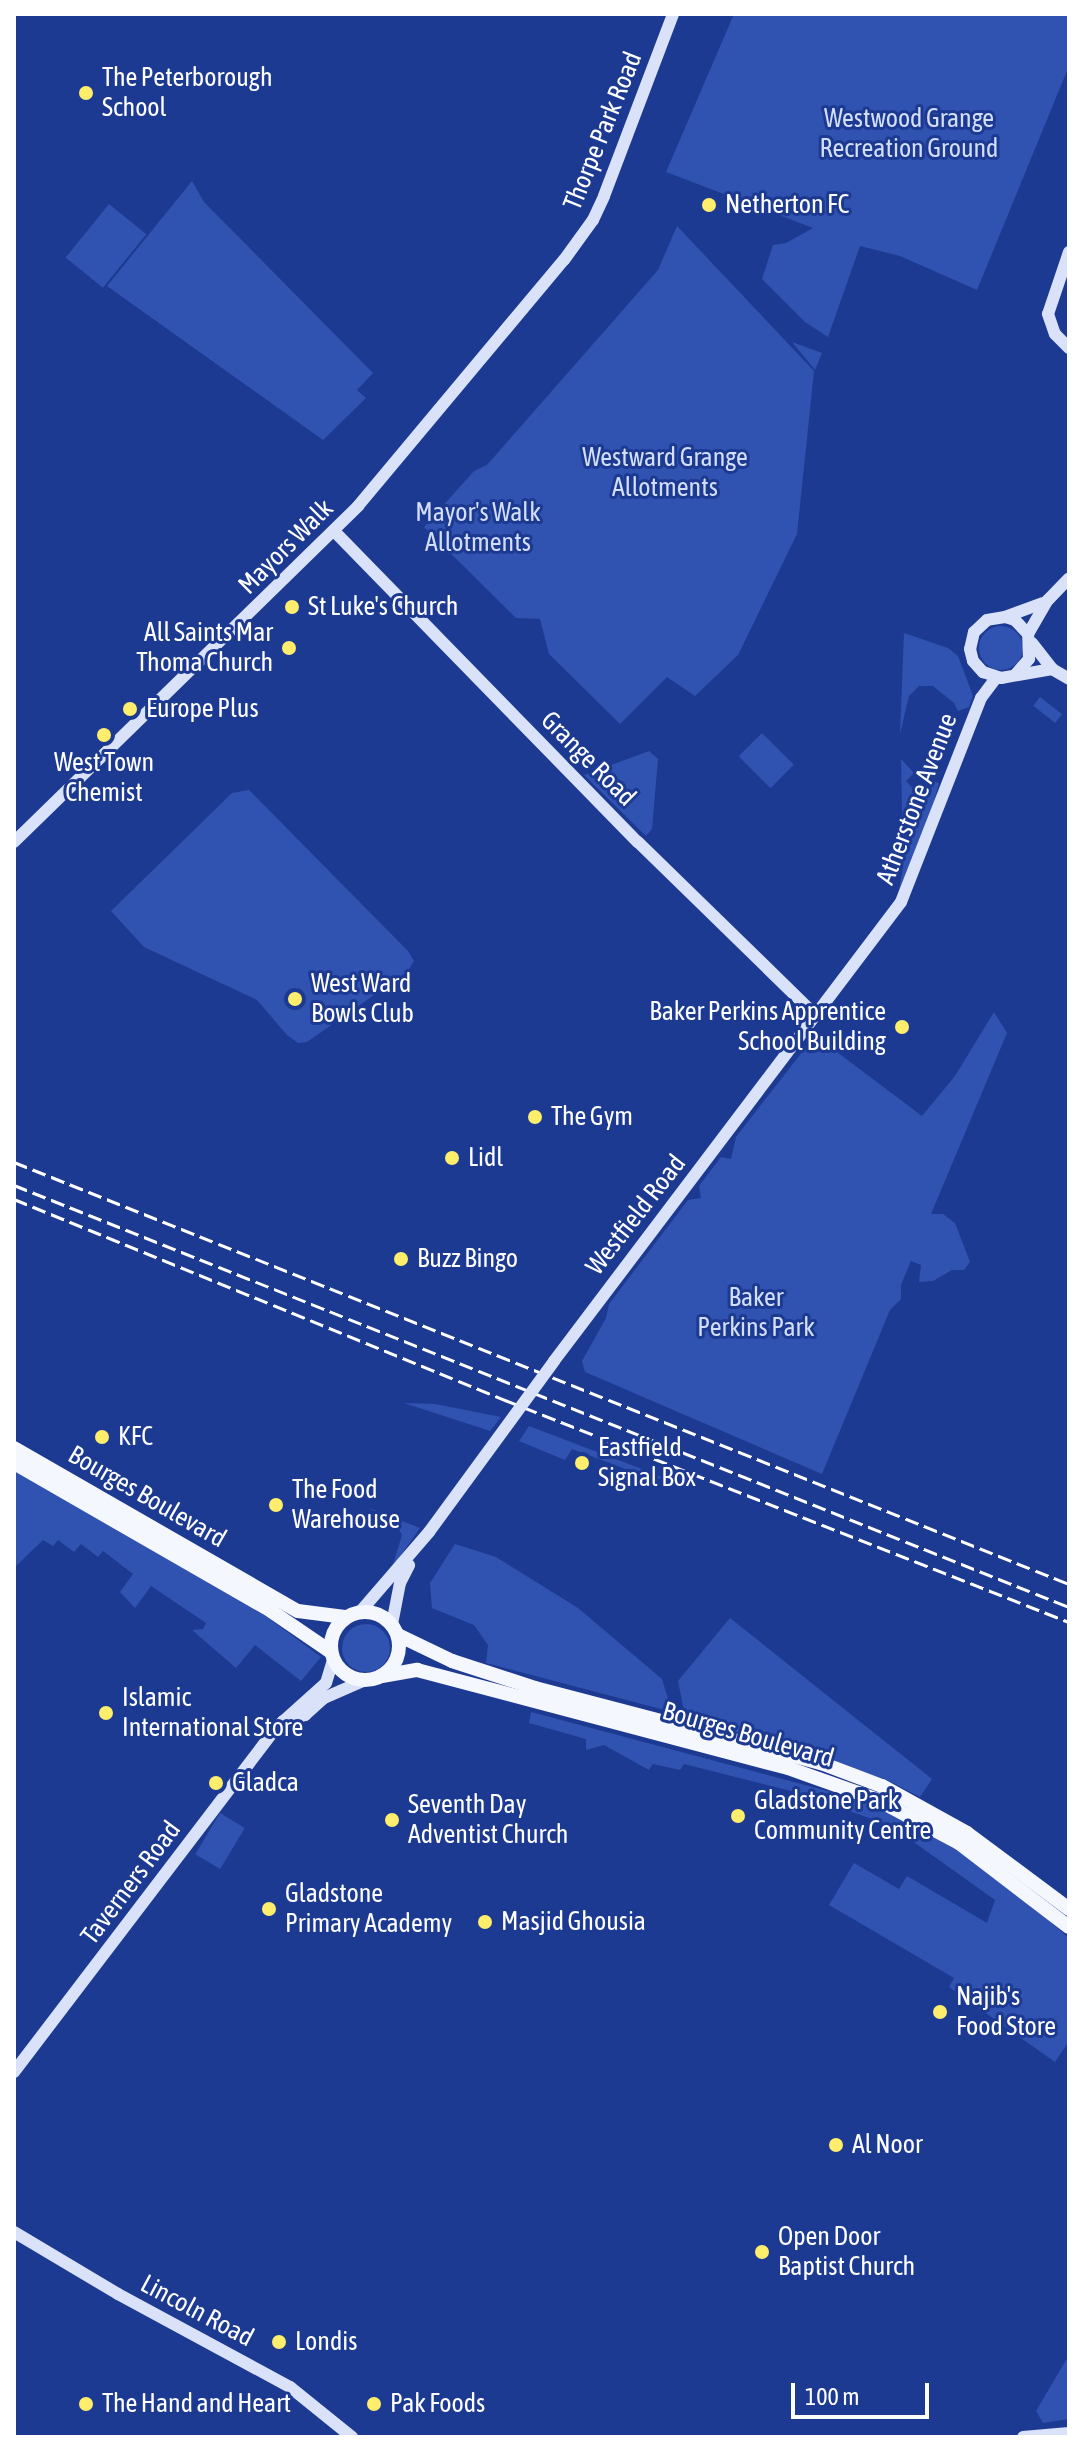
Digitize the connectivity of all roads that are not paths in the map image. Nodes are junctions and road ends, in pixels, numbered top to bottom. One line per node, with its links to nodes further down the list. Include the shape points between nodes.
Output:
1 (673, 14): 3 (street, Thorpe Park Road, via 604,196)
2 (1069, 252): 4 (street, via 1048,314 1055,334)
3 (564, 260): 5 (street, Mayors Walk)
4 (1069, 348)
5 (334, 531): 16 (street, Mayors Walk); 18 (street, Grange Road)
6 (1069, 578): 7 (street)
7 (1048, 600): 8 (street); 9 (street)
8 (1005, 617): 9 (street); 10 (street, via 987,620 974,632 970,649)
9 (1030, 637): 11 (street); 12 (street, via 1029,659)
10 (976, 666): 13 (street); 15 (street, Atherstone Avenue)
11 (1052, 669): 12 (street); 14 (street)
12 (1016, 674): 13 (street)
13 (997, 677): 15 (street, Atherstone Avenue)
14 (1069, 679)
15 (981, 698): 17 (street, Atherstone Avenue, via 913,879)
16 (14, 842)
17 (892, 915): 18 (street, Westfield Road)
18 (815, 1015): 21 (street, Westfield Road, bridge)
19 (14, 1448): 23 (main road, Bourges Boulevard, via 298,1611)
20 (14, 1463): 25 (main road, Bourges Boulevard, via 271,1611)
21 (420, 1545): 22 (street, Westfield Road); 24 (street, Westfield Road, via 400,1583)
22 (360, 1612): 23 (main road); 24 (main road, via 383,1616)
23 (345, 1617): 25 (main road, via 333,1633)
24 (395, 1630): 26 (main road, via 397,1658); 29 (main road, Bourges Boulevard, via 452,1661 535,1688 821,1763 882,1786 967,1833)
25 (332, 1656): 27 (main road, via 346,1675); 28 (street, Taverners Road, via 326,1683)
26 (382, 1676): 27 (main road); 30 (main road, Bourges Boulevard, via 417,1670 788,1768 878,1800 959,1843)
27 (365, 1680): 28 (street, Taverners Road, via 324,1698 305,1715)
28 (283, 1721): 31 (street, Taverners Road)
29 (1069, 1909)
30 (1069, 1927)
31 (14, 2072)
32 (14, 2232): 34 (street, Lincoln Road, via 290,2387)
33 (1069, 2433): 35 (street)
34 (352, 2437)
35 (1023, 2437)

